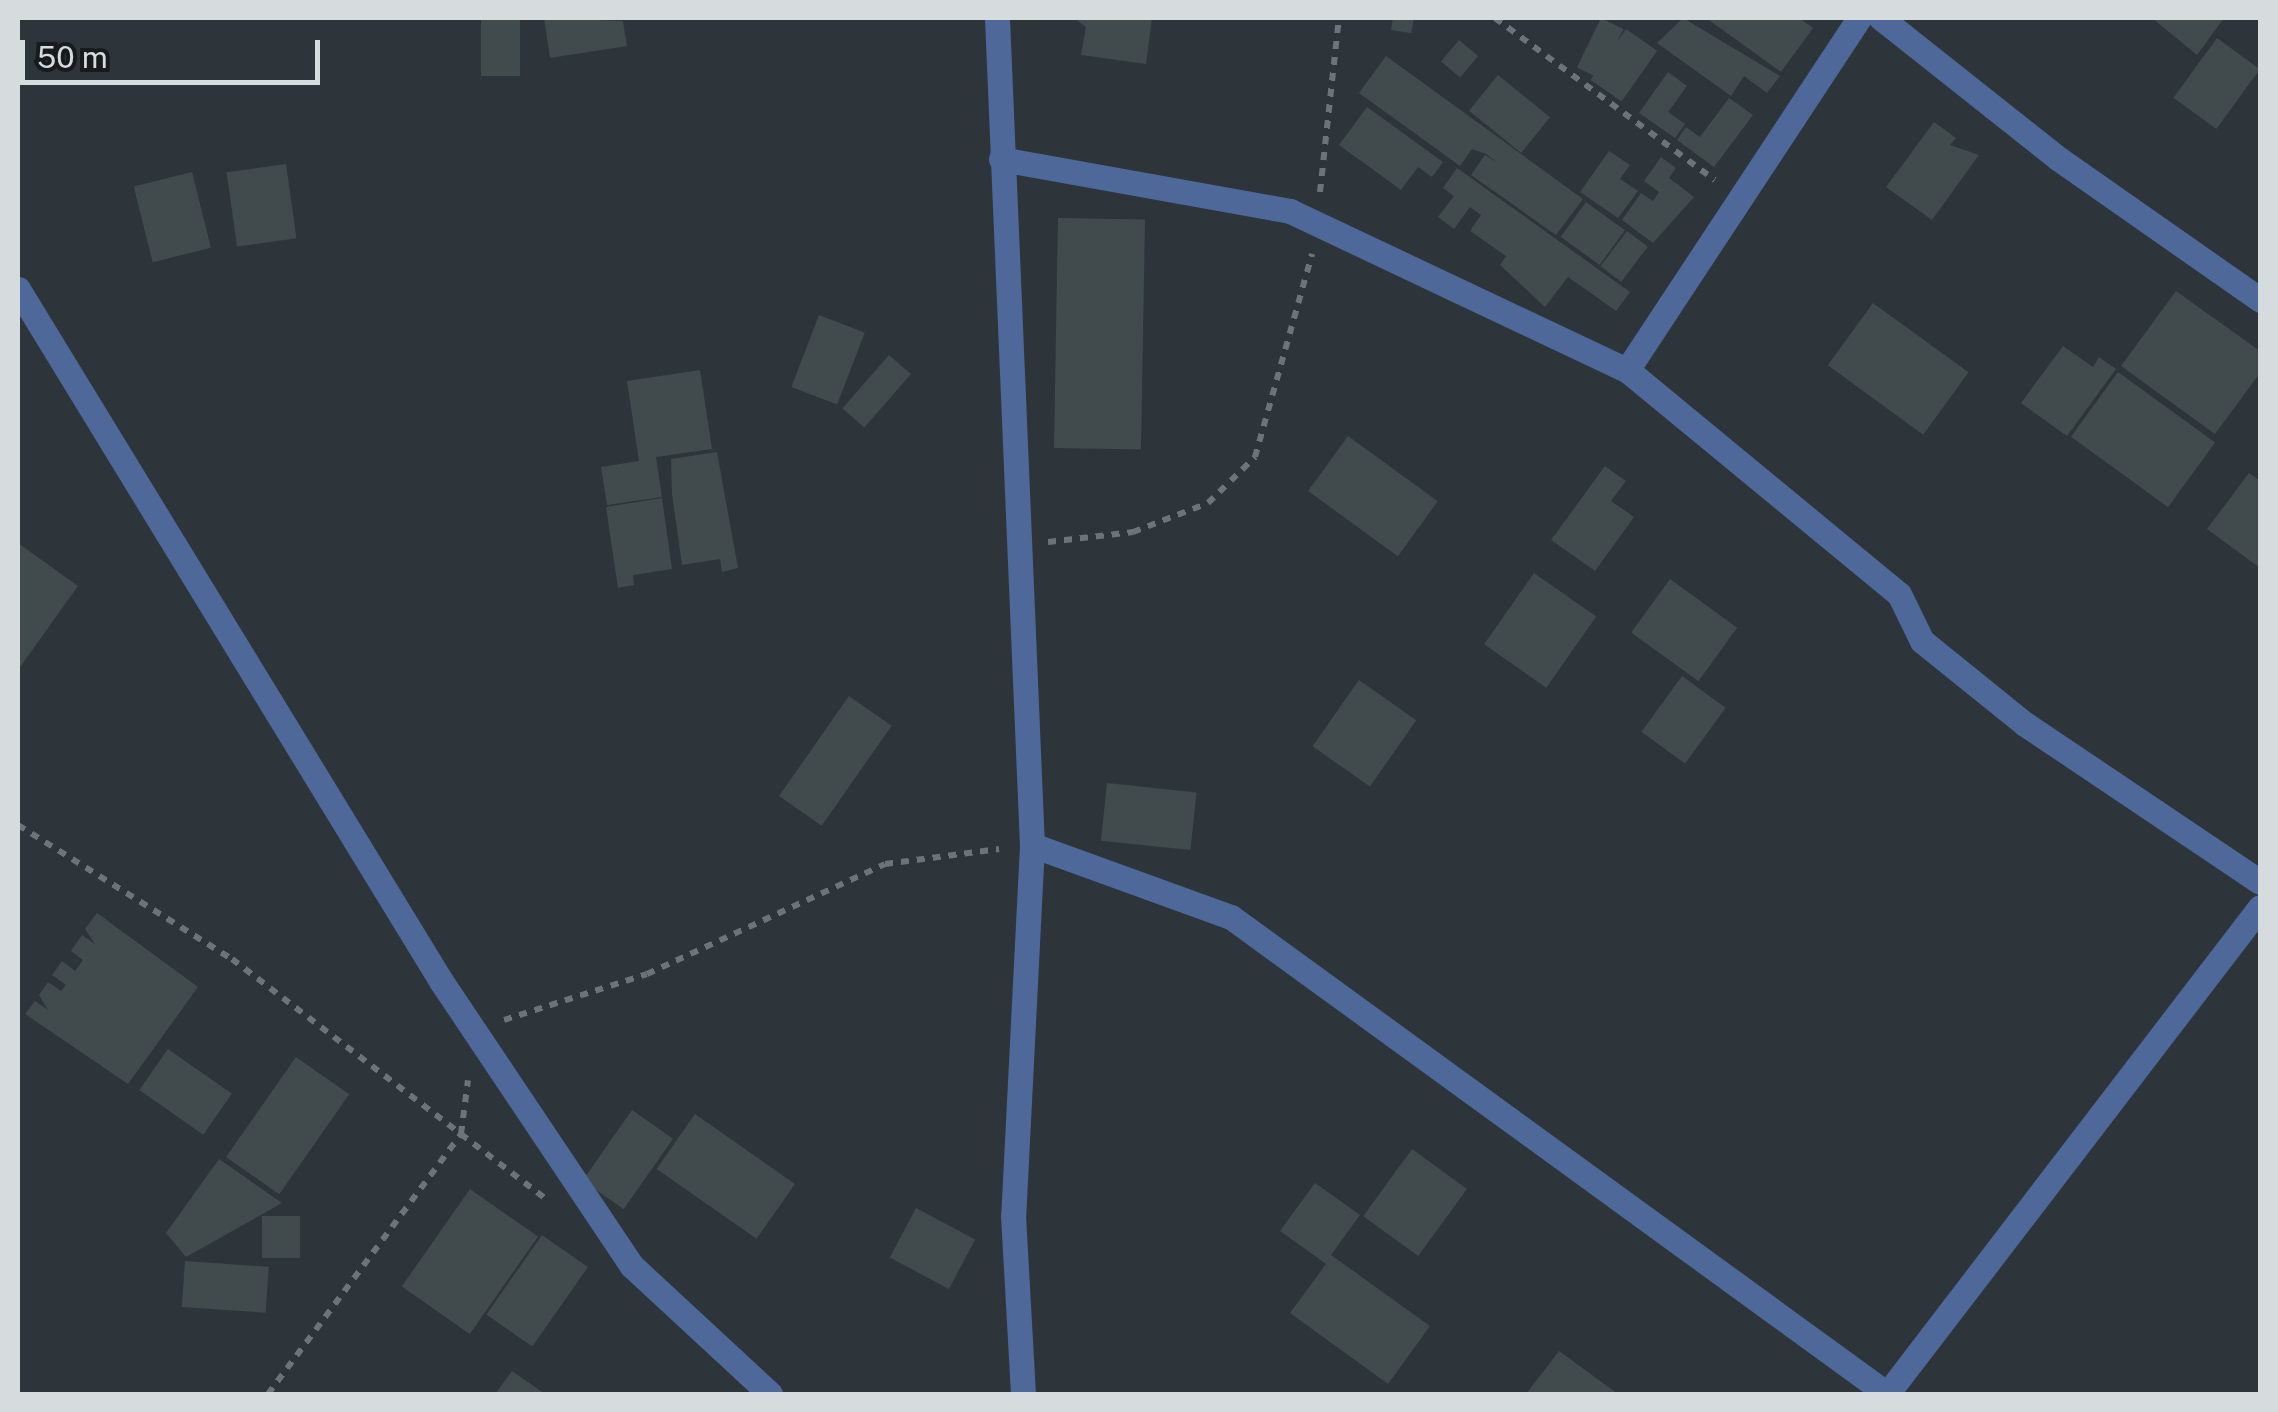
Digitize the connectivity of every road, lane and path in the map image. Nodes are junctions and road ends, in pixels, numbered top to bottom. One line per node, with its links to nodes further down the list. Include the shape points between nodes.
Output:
1 (997, 18): 6 (street)
2 (1338, 18): 8 (path)
3 (1495, 18): 7 (path)
4 (1859, 18): 7 (street)
5 (1882, 18): 10 (street, via 2059,159)
6 (1001, 160): 8 (street, via 1290,211); 12 (street)
7 (1740, 199): 11 (street)
8 (1316, 224): 11 (street); 12 (path, via 1255,457 1208,502 1133,532)
9 (18, 290): 17 (street)
10 (2260, 300)
11 (1628, 370): 15 (street, via 1900,594 1922,642 2025,724)
12 (1022, 545): 14 (street)
13 (18, 825): 18 (path, via 232,959)
14 (1032, 845): 17 (path, via 885,864 647,974); 22 (street, via 1013,1215); 23 (street, via 1231,918)
15 (2260, 882)
16 (2260, 906): 23 (street)
17 (474, 1030): 18 (path); 21 (street, via 632,1266)
18 (461, 1134): 19 (path); 20 (path)
19 (554, 1206)
20 (268, 1394)
21 (770, 1394)
22 (1023, 1394)
23 (1887, 1394)

